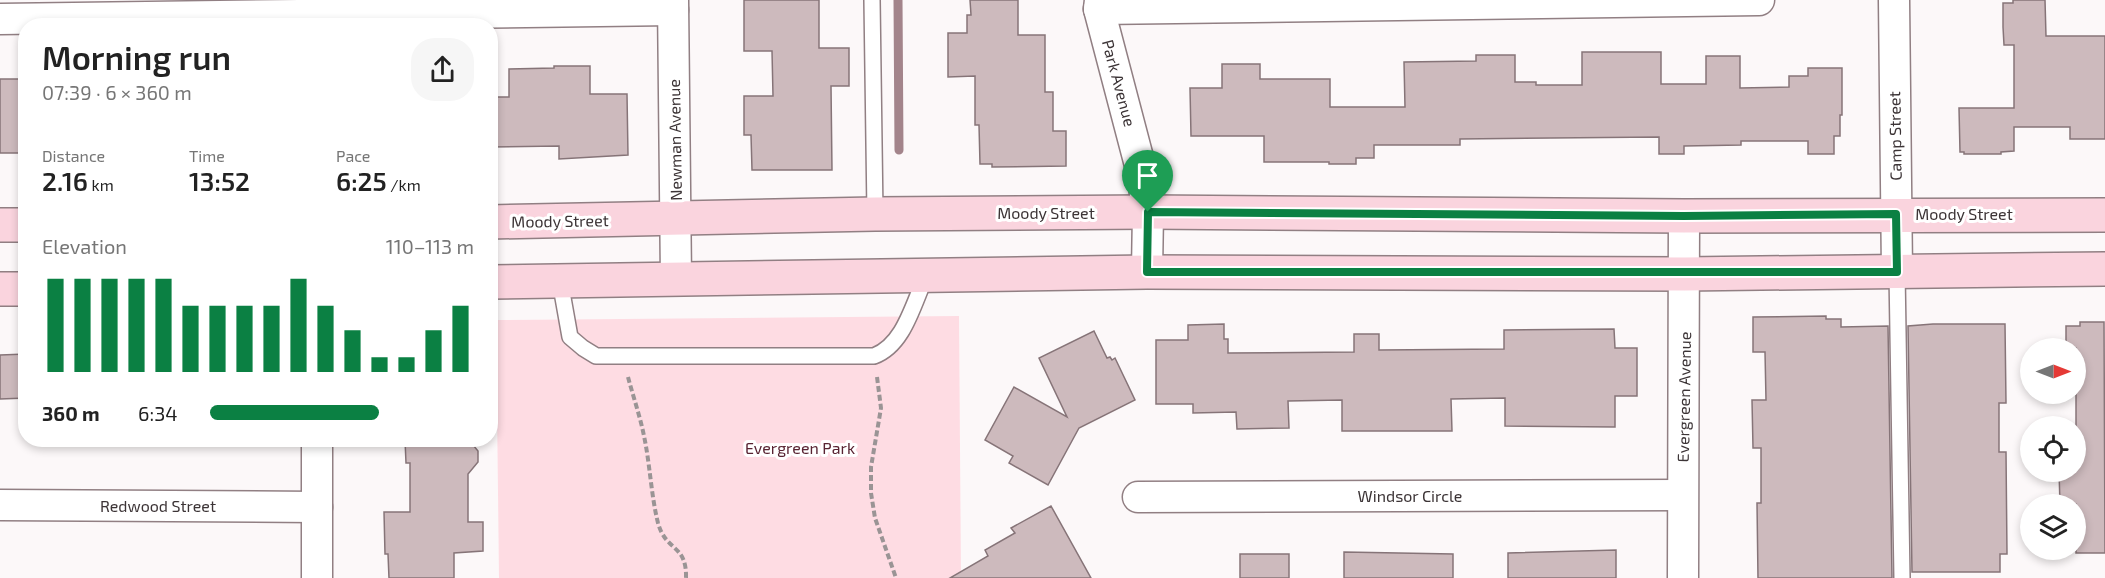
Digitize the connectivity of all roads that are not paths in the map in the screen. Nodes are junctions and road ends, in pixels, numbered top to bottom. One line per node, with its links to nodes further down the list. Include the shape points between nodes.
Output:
1 (872, 0): 10 (lane)
2 (1759, 0): 5 (street)
3 (1894, 0): 11 (street, Camp Street)
4 (673, 5): 6 (street); 14 (street, Newman Avenue)
5 (1099, 5): 9 (street, Park Avenue, via 1141,169)
6 (48, 18)
7 (0, 19): 8 (street)
8 (18, 19)
9 (1148, 212): 10 (main road, Moody Street); 13 (main road, Moody Street); 19 (street, Park Avenue)
10 (874, 214): 14 (main road, Moody Street)
11 (1896, 214): 12 (main road, Moody Street); 13 (main road, Moody Street); 20 (street, Camp Street)
12 (2105, 215)
13 (1684, 216): 21 (street, Evergreen Avenue)
14 (676, 219): 15 (main road, Moody Street); 23 (street, Newman Avenue)
15 (498, 222)
16 (0, 225): 17 (main road)
17 (18, 225)
18 (2105, 269): 20 (main road)
19 (1147, 272): 21 (main road); 22 (main road)
20 (1897, 272): 21 (main road); 35 (lane)
21 (1685, 274): 29 (street, Evergreen Avenue)
22 (926, 276): 23 (main road); 24 (lane, via 898,339 886,352 874,356 596,356 570,337)
23 (676, 280): 24 (main road)
24 (560, 281): 25 (main road)
25 (498, 282)
26 (0, 289): 27 (main road)
27 (18, 289)
28 (317, 447): 32 (street)
29 (1683, 495): 30 (street, Windsor Circle); 34 (street, Evergreen Avenue)
30 (1138, 497)
31 (0, 505): 32 (street, Redwood Street)
32 (317, 507): 33 (street)
33 (317, 578)
34 (1683, 578)
35 (1902, 578)

